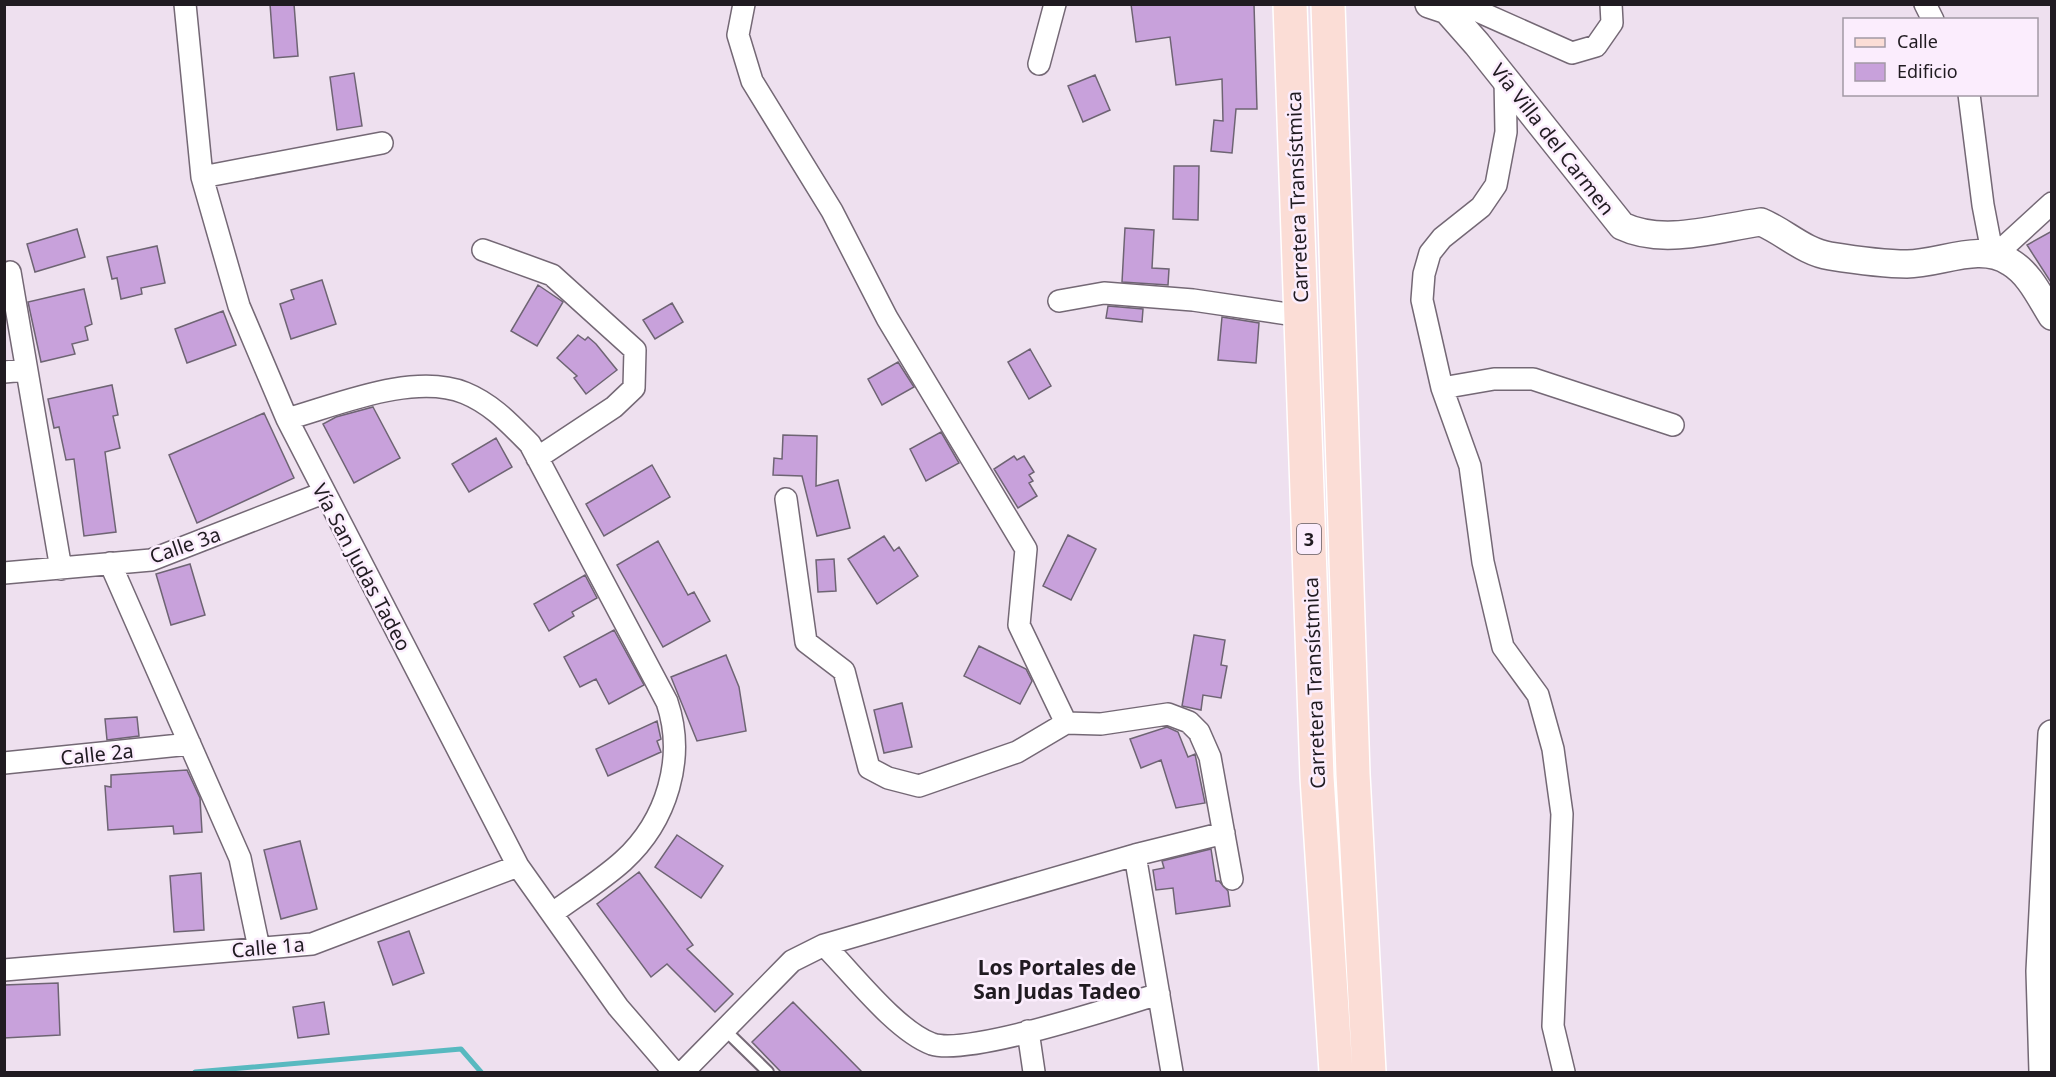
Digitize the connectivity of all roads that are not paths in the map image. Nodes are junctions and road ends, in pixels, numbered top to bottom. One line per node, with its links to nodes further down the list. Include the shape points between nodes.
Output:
1 (185, 4): 14 (street, Vía San Judas Tadeo)
2 (744, 4): 33 (street, via 738,35 752,81 832,211 887,318 1026,549 1019,625)
3 (1055, 4): 10 (street)
4 (1290, 4): 20 (main road, Carretera Transístmica / 3)
5 (1328, 4): 55 (main road, Carretera Transístmica / 3, via 1353,774)
6 (1611, 4): 8 (street, via 1612,23 1596,46 1572,53 1473,9)
7 (1925, 4): 9 (street)
8 (1438, 8): 11 (street, Vía Villa del Carmen)
9 (1932, 18)
10 (1039, 64)
11 (1505, 78): 17 (street, Vía Villa del Carmen, via 1622,226 1639,234 1658,237 1761,222 1809,251 1828,256 1908,264 1978,254); 24 (street, via 1506,132 1496,185 1481,207 1442,238 1430,253 1424,274 1422,300)
12 (1970, 96): 17 (street)
13 (382, 143): 14 (street)
14 (202, 177): 25 (street, Vía San Judas Tadeo, via 239,306)
15 (2052, 203): 17 (street)
16 (483, 250): 27 (street, via 552,275 635,350 634,387 614,407)
17 (1993, 257): 21 (street, Vía Villa del Carmen, via 2008,260 2024,272)
18 (10, 272): 22 (street)
19 (1059, 301): 20 (street, via 1104,293 1193,300)
20 (1301, 316): 54 (main road, Carretera Transístmica / 3, via 1317,777)
21 (2052, 316)
22 (26, 370): 23 (street); 31 (street)
23 (4, 372)
24 (1442, 388): 26 (street, via 1494,379 1533,379); 56 (street, via 1470,466 1483,562 1503,647 1538,695 1553,749 1562,814 1552,1026)
25 (287, 419): 27 (street, via 422,386 464,393 500,413 530,444); 28 (street, Vía San Judas Tadeo)
26 (1673, 425)
27 (537, 458): 42 (street, via 668,702 675,724 676,749 665,800 644,839 623,861)
28 (323, 493): 30 (street, Calle 3a, via 151,560); 40 (street, Vía San Judas Tadeo)
29 (786, 499): 33 (street, via 806,642 844,671 869,768 919,786 1017,752)
30 (110, 563): 31 (street, Calle 3a); 35 (street)
31 (61, 569): 32 (street, Calle 3a)
32 (4, 573)
33 (1066, 723): 38 (street, via 1101,724 1168,714 1189,722 1199,732 1210,758)
34 (2052, 734): 37 (street)
35 (190, 744): 36 (street, Calle 2a); 44 (street, via 240,858)
36 (4, 764)
37 (2051, 775): 57 (street, via 2040,971)
38 (1224, 833): 39 (street); 41 (street)
39 (1135, 855): 43 (street); 46 (street)
40 (518, 866): 42 (street, Vía San Judas Tadeo); 44 (street, Calle 1a, via 312,944)
41 (1232, 879)
42 (554, 913): 49 (street, Vía San Judas Tadeo, via 618,1007)
43 (824, 945): 47 (street, via 792,961); 48 (street, via 904,1028 932,1044 958,1047)
44 (259, 948): 45 (street, Calle 1a)
45 (4, 970)
46 (1159, 994): 48 (street); 53 (street)
47 (725, 1030): 50 (street); 51 (lane)
48 (1028, 1031): 52 (street)
49 (674, 1072)
50 (683, 1072)
51 (768, 1072)
52 (1034, 1072)
53 (1172, 1072)
54 (1336, 1072)
55 (1369, 1072)
56 (1564, 1072)
57 (2043, 1072)

